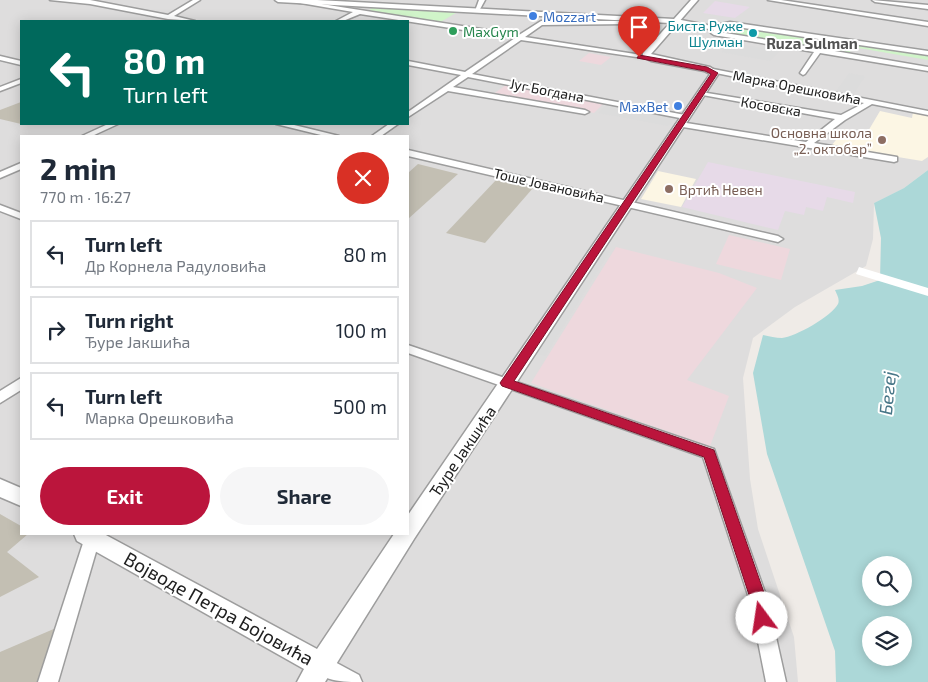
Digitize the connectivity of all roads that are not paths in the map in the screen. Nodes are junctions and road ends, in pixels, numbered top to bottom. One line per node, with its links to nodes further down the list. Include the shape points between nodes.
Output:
1 (53, 0): 16 (street, via 90,2)
2 (197, 0): 16 (street)
3 (278, 0): 4 (street)
4 (286, 0): 9 (street); 13 (street)
5 (482, 0): 14 (street)
6 (695, 0): 21 (street)
7 (771, 0): 11 (street); 23 (street)
8 (875, 0): 12 (street)
9 (324, 2): 10 (street); 13 (street)
10 (380, 5): 14 (street); 15 (street)
11 (766, 6)
12 (928, 7)
13 (337, 8): 15 (street, Марка Орешковића)
14 (477, 10): 21 (street)
15 (359, 12): 18 (street); 19 (street, Марка Орешковића)
16 (168, 16): 17 (street)
17 (187, 20)
18 (341, 20)
19 (408, 20)
20 (409, 20): 26 (street, Марка Орешковића)
21 (676, 21): 24 (street); 30 (street, via 646,54)
22 (628, 22): 26 (street, via 545,22)
23 (928, 24)
24 (719, 29): 25 (street, via 730,24); 27 (street, via 714,34)
25 (829, 37): 27 (street); 28 (street)
26 (519, 38): 30 (street, Марка Орешковића); 36 (street)
27 (817, 51): 33 (street); 35 (street)
28 (928, 52)
29 (0, 58): 31 (street)
30 (648, 58): 34 (street, Марка Орешковића)
31 (20, 63)
32 (409, 63): 36 (street, Југ Богдана)
33 (928, 69)
34 (713, 71): 40 (street, Ђуре Јакшића, via 715,73); 41 (street, Марка Орешковића)
35 (803, 73)
36 (466, 74): 38 (street); 46 (street, Југ Богдана)
37 (20, 81): 39 (street)
38 (446, 88): 42 (street, Југ Богдана); 44 (street)
39 (0, 89)
40 (701, 94): 45 (street, Косовска); 46 (street, Ђуре Јакшића)
41 (871, 102): 43 (street, Марка Орешковића); 45 (street)
42 (585, 112)
43 (928, 113)
44 (409, 114)
45 (842, 118): 53 (street)
46 (683, 121): 53 (street, Југ Богдана); 58 (street, Ђуре Јакшића)
47 (112, 125): 50 (street)
48 (285, 125): 51 (street)
49 (392, 125): 52 (street)
50 (88, 135)
51 (331, 135)
52 (378, 135)
53 (808, 145): 55 (street, Југ Богдана)
54 (409, 153): 58 (street, Тоше Јовановића)
55 (894, 159)
56 (20, 166): 57 (street)
57 (0, 175)
58 (626, 203): 61 (street, Тоше Јовановића); 63 (street, Ђуре Јакшића)
59 (0, 208): 60 (street)
60 (20, 216)
61 (778, 239)
62 (409, 349): 63 (street)
63 (506, 383): 68 (street, Ђуре Јакшића); 74 (street, via 709,453 759,601)
64 (20, 384): 65 (street)
65 (0, 398)
66 (0, 487): 67 (street)
67 (20, 497)
68 (409, 530)
69 (406, 535): 71 (street, Ђуре Јакшића)
70 (89, 536): 71 (street, Војводе Петра Бојовића); 72 (street)
71 (315, 673): 73 (street, Војводе Петра Бојовића)
72 (48, 682)
73 (352, 682)
74 (776, 682)

